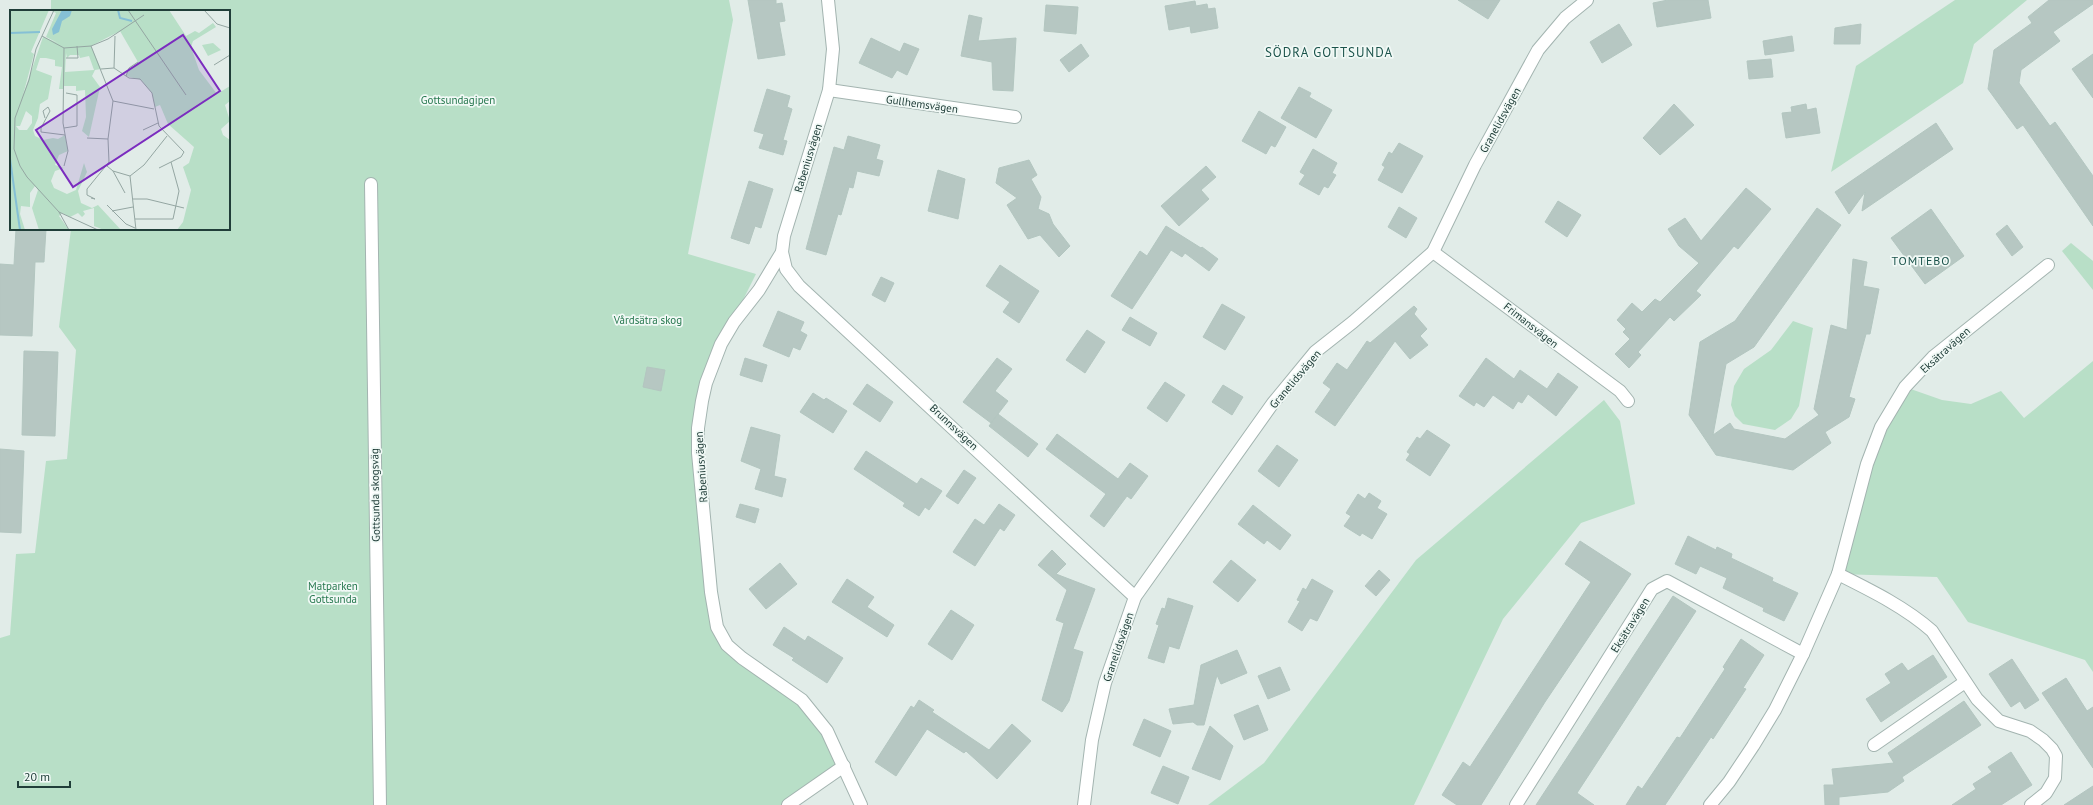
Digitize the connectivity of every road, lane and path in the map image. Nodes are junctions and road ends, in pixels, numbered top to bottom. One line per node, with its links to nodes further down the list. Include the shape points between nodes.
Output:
1 (828, 0): 3 (street, Rabeniusvägen, via 833,49)
2 (1587, 0): 7 (street, Granelidsvägen, via 1565,18 1538,50 1475,165)
3 (828, 90): 4 (street, Gullhemsvägen); 6 (street, Rabeniusvägen, via 784,236)
4 (1015, 117)
5 (371, 184): 16 (street, Gottsunda skogsväg)
6 (782, 252): 11 (street, Brunnsvägen, via 786,269 799,286); 15 (street, Rabeniusvägen, via 721,344 702,401 698,453 711,592 717,627 727,645 802,700 827,731)
7 (1433, 252): 9 (street, Frimansvägen, via 1620,391); 11 (street, Granelidsvägen, via 1315,352 1273,403)
8 (2048, 264): 10 (street, Eksätravägen, via 1933,357 1905,387 1881,427 1867,464)
9 (1628, 401)
10 (1838, 574): 12 (street, Eksätravägen); 13 (street, via 1878,594 1923,623 1936,636)
11 (1135, 597): 19 (street, Granelidsvägen, via 1105,683 1092,740)
12 (1803, 654): 20 (street, Eksätravägen, via 1667,581 1652,589); 21 (street, Eksätravägen, via 1775,710 1729,782)
13 (1965, 682): 14 (street); 22 (street, via 1977,699 1999,721 2030,731 2043,740 2056,756 2055,778 2046,793)
14 (1874, 745)
15 (844, 766): 17 (street); 18 (street, Rabeniusvägen)
16 (380, 805)
17 (788, 805)
18 (861, 805)
19 (1084, 805)
20 (1516, 805)
21 (1710, 805)
22 (2031, 805)

